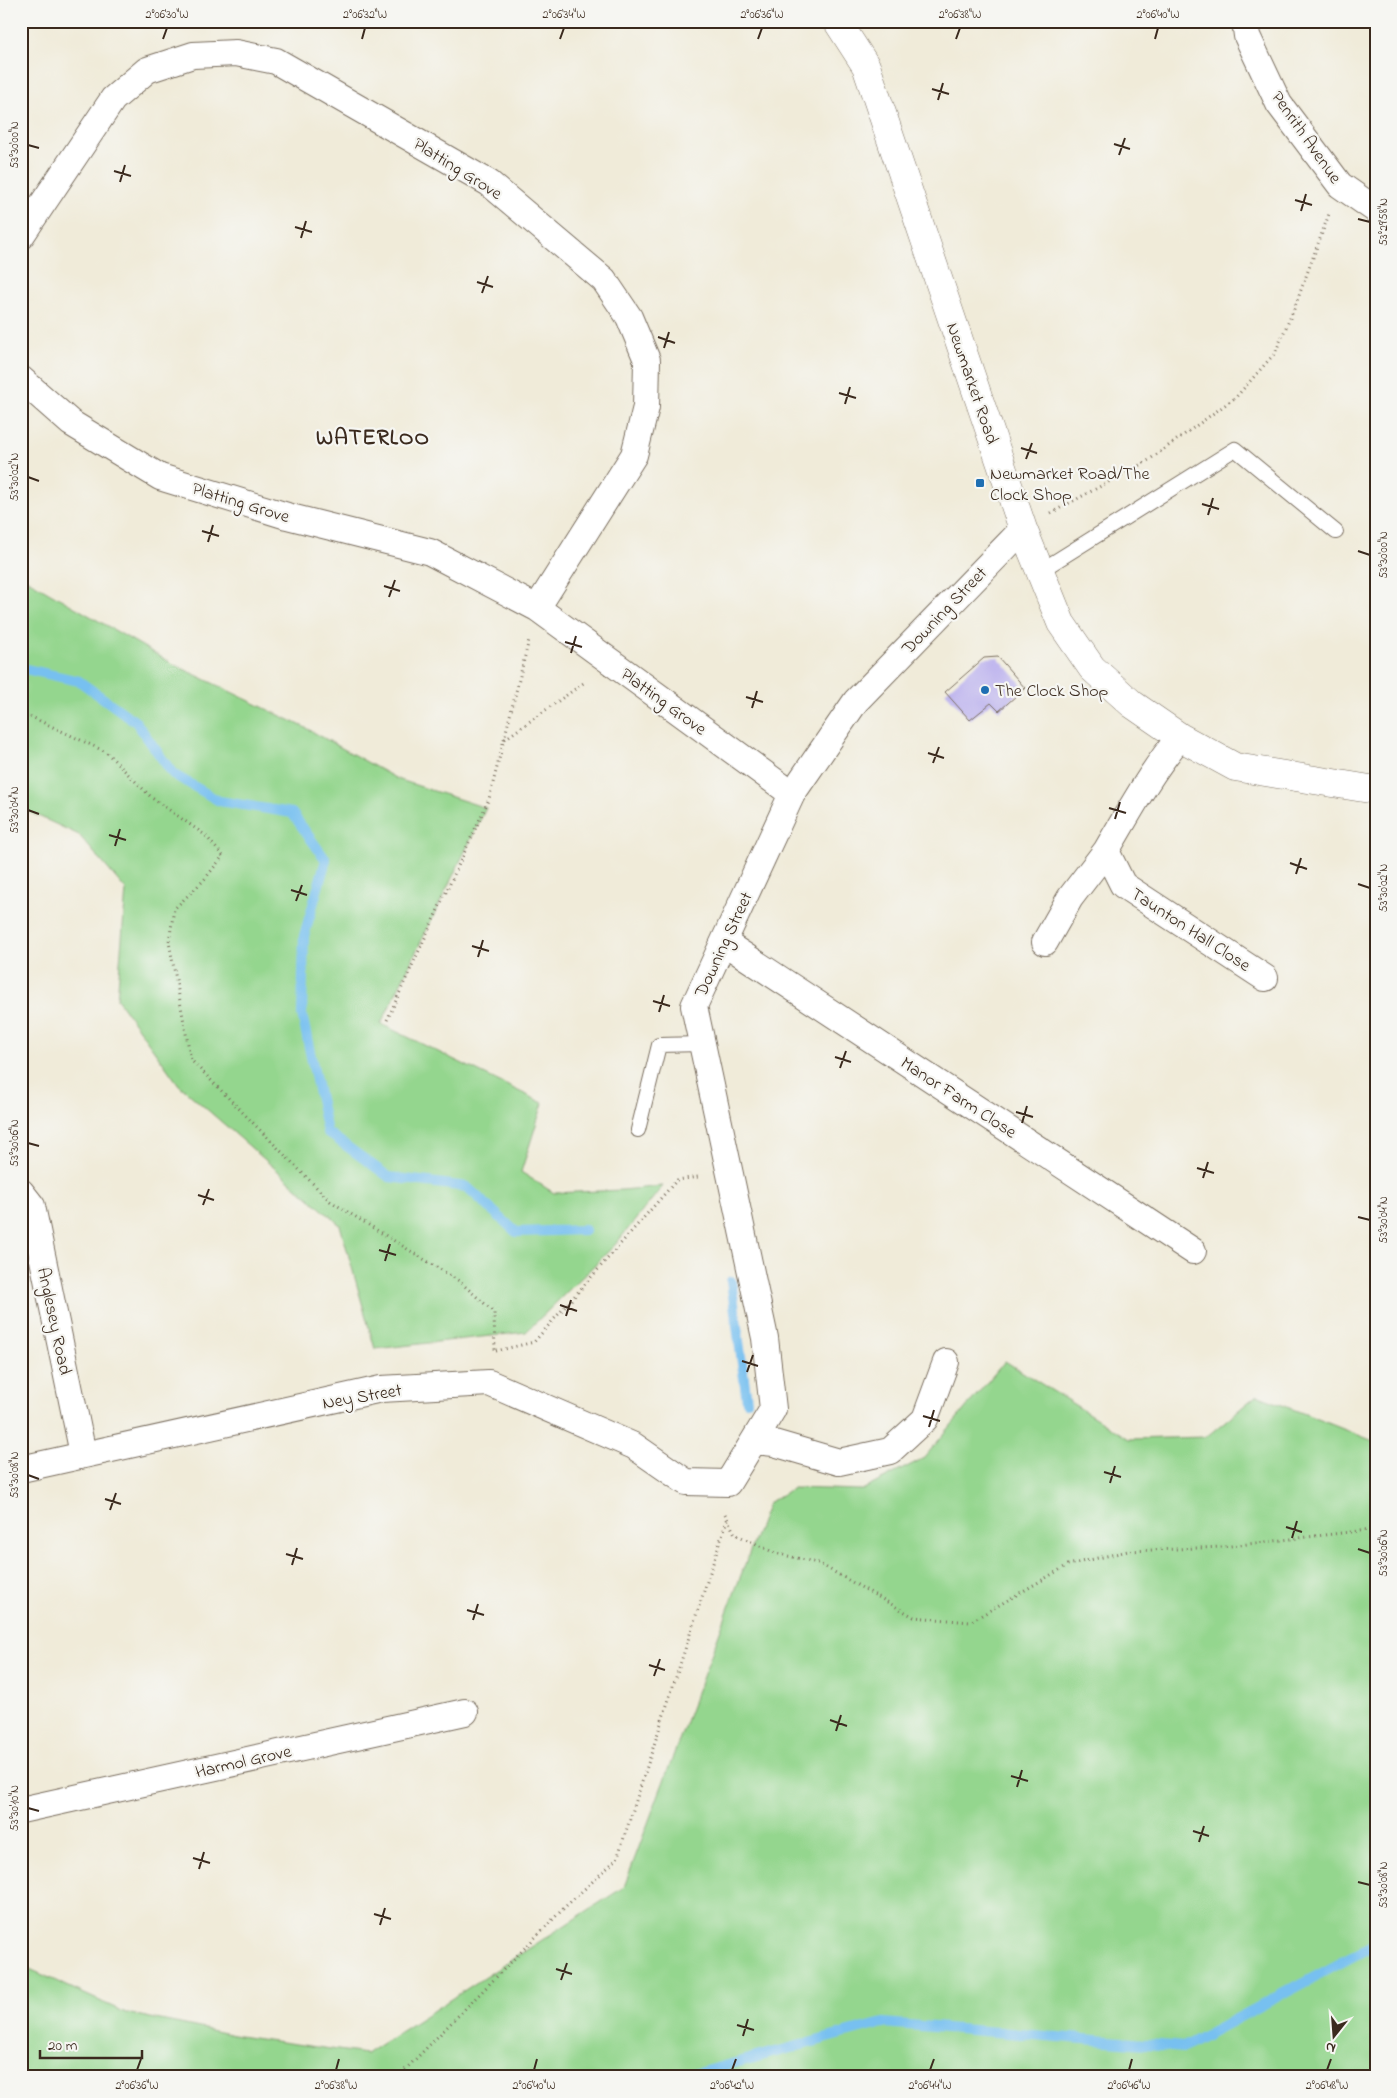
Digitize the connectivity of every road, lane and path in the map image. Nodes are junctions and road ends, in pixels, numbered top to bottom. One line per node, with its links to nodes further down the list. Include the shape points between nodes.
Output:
1 (837, 21): 7 (street, Newmarket Road, via 866,66)
2 (1245, 21): 3 (street, Penrith Avenue, via 1247,36 1279,104)
3 (1340, 186): 4 (street, Penrith Avenue); 7 (path, via 1275,353 1236,397 1149,460)
4 (1376, 210)
5 (21, 236): 10 (street, Platting Grove, via 113,99 147,70 193,55 236,53 276,62 489,183 604,280 629,317 647,360 646,407 634,455)
6 (21, 379): 10 (street, Platting Grove, via 71,423 160,478 287,516 430,552)
7 (1023, 529): 9 (street, Newmarket Road); 16 (street, Downing Street, via 856,701)
8 (1336, 532): 9 (lane, via 1235,449)
9 (1040, 571): 13 (street, Newmarket Road, via 1061,623 1092,668 1132,704)
10 (537, 608): 11 (street, Platting Grove); 14 (path)
11 (612, 662): 14 (path); 16 (street, Platting Grove)
12 (21, 712): 27 (path, via 106,752 152,798 205,835 223,856 174,909 169,942 191,1060 330,1201 459,1281 494,1312)
13 (1180, 737): 15 (street, Newmarket Road, via 1236,767); 17 (street, via 1142,790)
14 (504, 740): 21 (path, via 489,799)
15 (1376, 790)
16 (792, 794): 19 (street, Downing Street)
17 (1106, 851): 18 (street, via 1070,898); 20 (street, Taunton Hall Close, via 1123,885)
18 (1045, 942)
19 (725, 943): 22 (street, Downing Street, via 694,1006); 26 (street, Manor Farm Close)
20 (1265, 978)
21 (387, 1020)
22 (702, 1044): 23 (lane, via 659,1045); 24 (street, Downing Street)
23 (638, 1130)
24 (729, 1173): 27 (path, via 678,1180 534,1342); 31 (street, Downing Street, via 765,1338 774,1409)
25 (21, 1192): 32 (street, Anglesey Road, via 32,1206)
26 (1193, 1251)
27 (495, 1352): 28 (path); 30 (path)
28 (486, 1353)
29 (946, 1362): 31 (street, via 924,1419 890,1451 839,1462 774,1443)
30 (489, 1382): 32 (street, Ney Street, via 381,1389); 34 (street, Ney Street, via 634,1446)
31 (754, 1441): 34 (street, Downing Street, via 728,1483)
32 (83, 1454): 33 (street, Ney Street)
33 (21, 1469)
34 (697, 1482): 35 (path)
35 (727, 1519): 36 (path, via 735,1534 775,1553 818,1563 914,1617 970,1622 1068,1566 1128,1551 1222,1547); 39 (path, via 617,1859 567,1905)
36 (1376, 1529)
37 (465, 1712): 38 (street, Harmol Grove)
38 (21, 1810)
39 (398, 2077)

